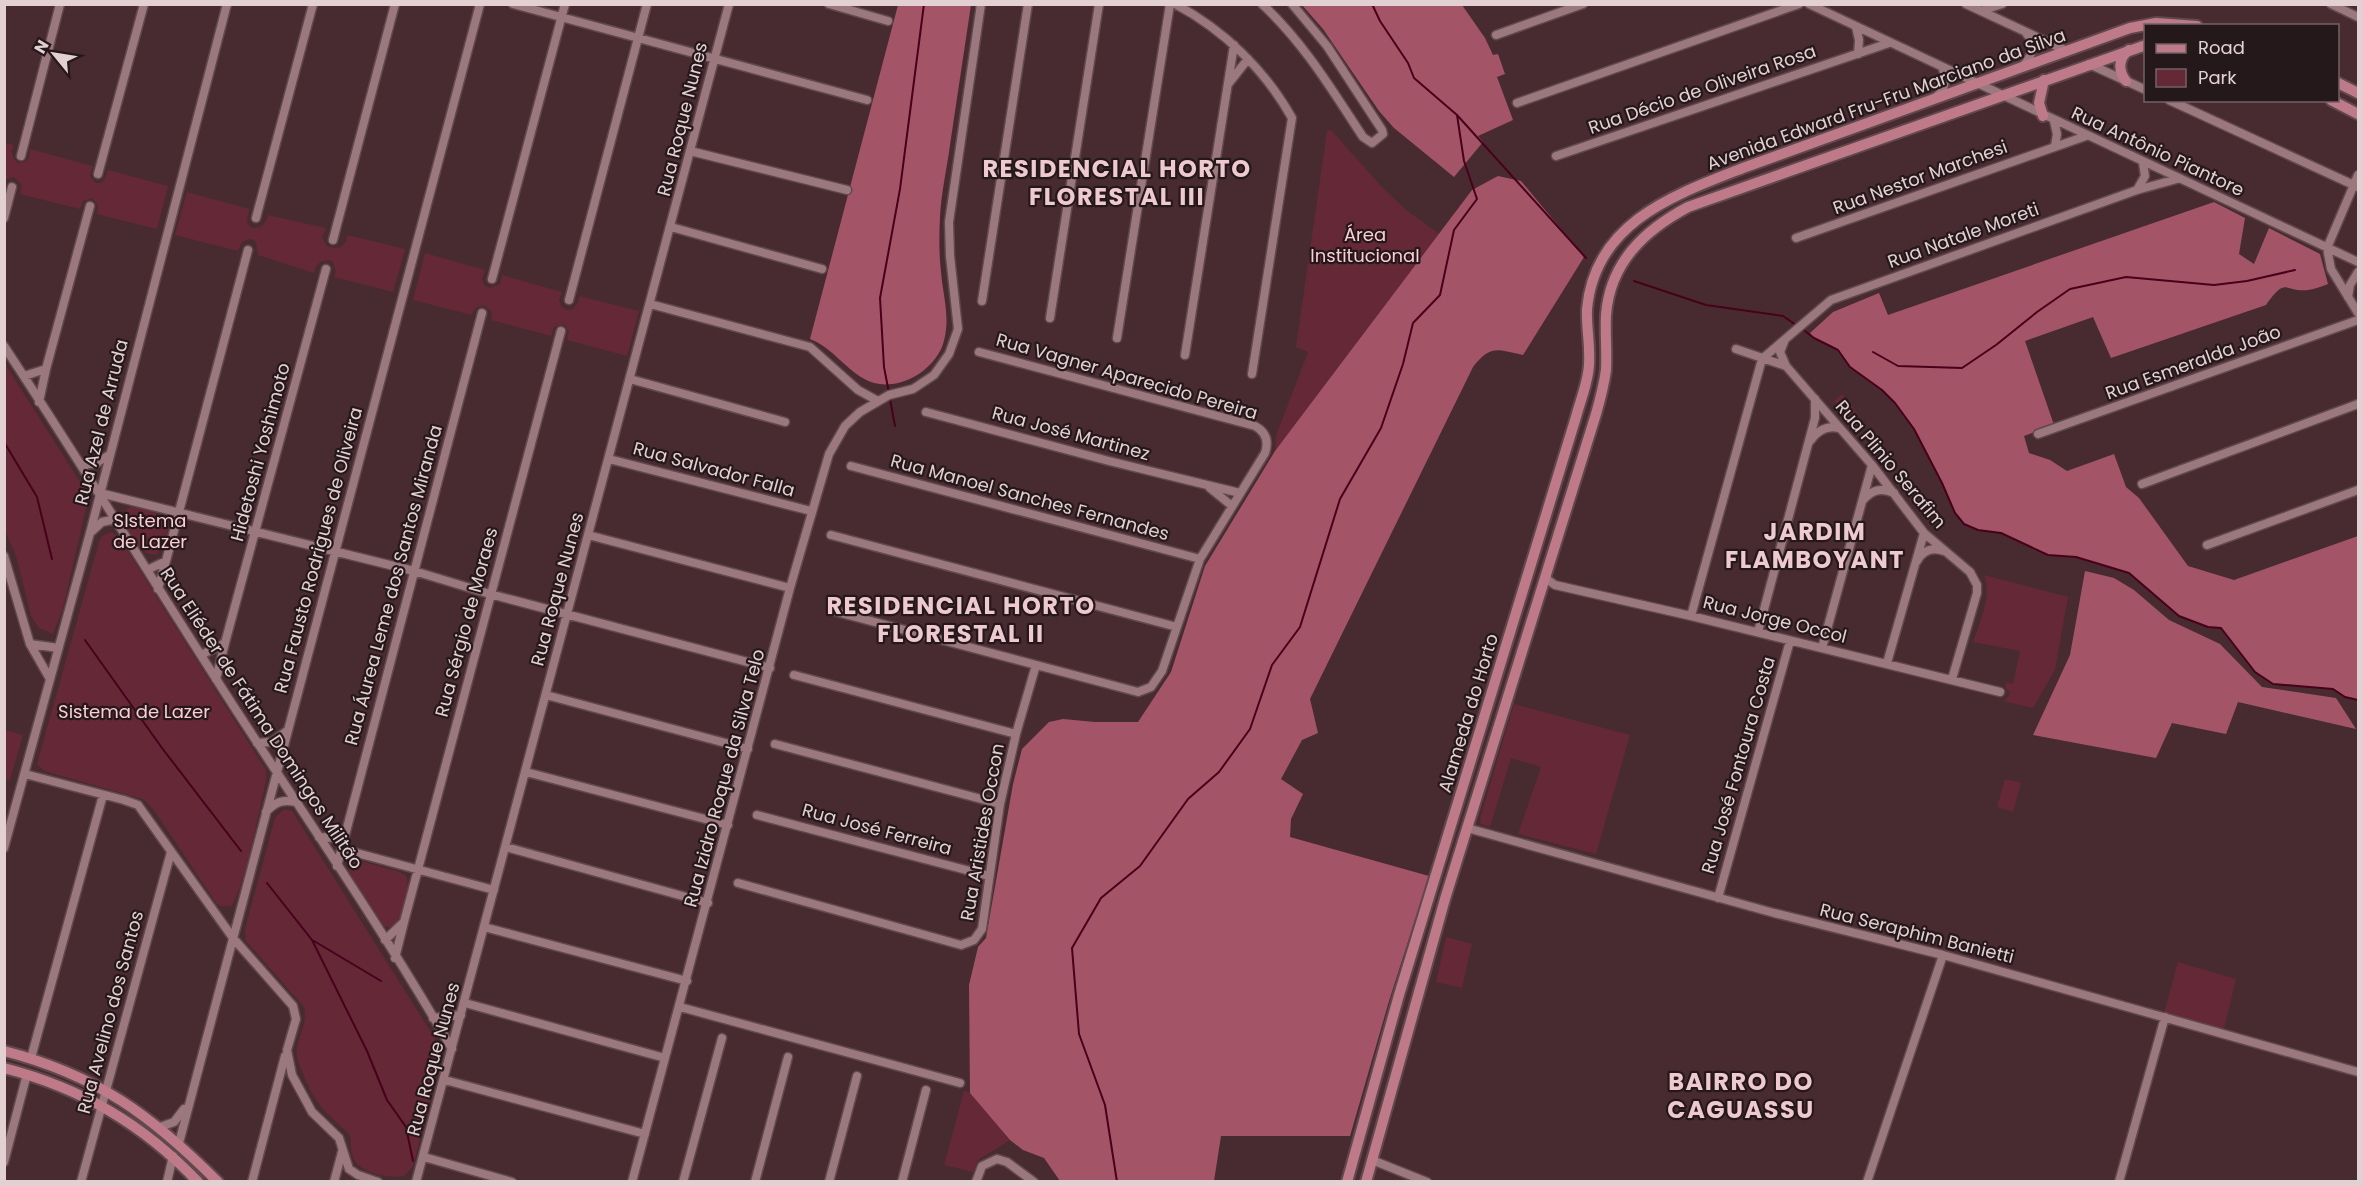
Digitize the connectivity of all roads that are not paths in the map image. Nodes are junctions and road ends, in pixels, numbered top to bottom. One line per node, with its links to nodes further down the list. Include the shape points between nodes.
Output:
1 (60, 4): 71 (street)
2 (144, 4): 74 (street)
3 (227, 4): 126 (street, Rua Azel de Arruda)
4 (313, 4): 83 (street)
5 (395, 4): 86 (street)
6 (480, 4): 148 (street, Rua Fausto Rodrigues de Oliveira)
7 (513, 4): 30 (street)
8 (565, 4): 30 (street)
9 (647, 4): 38 (street)
10 (729, 4): 46 (street, Rua Roque Nunes)
11 (829, 4): 31 (street)
12 (981, 4): 118 (street, Rua Izidro Roque da Silva Telo, via 950,222 958,330 949,354 934,375 913,390)
13 (1028, 4): 98 (street)
14 (1099, 4): 102 (street)
15 (1170, 4): 106 (street)
16 (1175, 4): 41 (street)
17 (1262, 4): 18 (street, via 1303,48 1362,137 1372,143 1383,134 1382,130 1327,46)
18 (1292, 4)
19 (1583, 4): 37 (street)
20 (1772, 4): 28 (street)
21 (1800, 4): 28 (street)
22 (1809, 4): 35 (street, Rua Antônio Piantore)
23 (1966, 4): 27 (street)
24 (2002, 4): 27 (street)
25 (2331, 4): 29 (street)
26 (2345, 4): 29 (street)
27 (1981, 11): 36 (street)
28 (1771, 15): 64 (street)
29 (2355, 16)
30 (562, 17): 38 (street); 95 (street)
31 (888, 21)
32 (2149, 24): 33 (main road, Avenida Edward Fru-Fru Marciano da Silva)
33 (2170, 24)
34 (2144, 25): 40 (main road, Avenida Edward Fru-Fru Marciano da Silva)
35 (1856, 27): 39 (street, Rua Antônio Piantore); 45 (street)
36 (2026, 33): 44 (street); 50 (street, via 2033,47)
37 (1496, 35)
38 (638, 38): 46 (street); 97 (street)
39 (1889, 43): 45 (street, Rua Décio de Oliveira Rosa); 51 (street, Rua Antônio Piantore)
40 (2085, 44): 44 (main road, Avenida Edward Fru-Fru Marciano da Silva); 48 (main road, via 2102,52); 49 (main road, via 2078,53)
41 (1234, 45): 47 (street); 56 (street)
42 (2144, 45): 43 (main road, Avenida Edward Fru-Fru Marciano da Silva)
43 (2134, 47): 48 (main road, Avenida Edward Fru-Fru Marciano da Silva); 53 (main road, via 2121,61)
44 (2067, 51): 50 (main road, Avenida Edward Fru-Fru Marciano da Silva)
45 (1858, 54): 72 (street, Rua Décio de Oliveira Rosa)
46 (714, 58): 61 (street); 70 (street, Rua Roque Nunes)
47 (1248, 59): 56 (street); 114 (street, via 1292,118)
48 (2104, 59): 49 (main road, Avenida Edward Fru-Fru Marciano da Silva); 53 (street)
49 (2089, 64): 52 (main road, Avenida Edward Fru-Fru Marciano da Silva); 53 (street)
50 (2021, 68): 54 (main road, Avenida Edward Fru-Fru Marciano da Silva)
51 (1943, 69): 54 (street, Rua Antônio Piantore); 60 (street, via 1946,81)
52 (2044, 80): 59 (main road, Avenida Edward Fru-Fru Marciano da Silva); 66 (main road, via 2039,93)
53 (2124, 80): 57 (street)
54 (1976, 84): 59 (street, Rua Antônio Piantore); 60 (main road, Avenida Edward Fru-Fru Marciano da Silva)
55 (2339, 84): 58 (main road)
56 (1226, 88): 110 (street)
57 (2144, 90)
58 (2358, 93)
59 (2000, 96): 66 (street, Rua Antônio Piantore); 90 (main road, Avenida Edward Fru-Fru Marciano da Silva, via 1688,207 1650,230)
60 (1934, 99): 89 (main road, Avenida Edward Fru-Fru Marciano da Silva, via 1684,191 1642,214)
61 (867, 100)
62 (2173, 102): 77 (street)
63 (2335, 102): 65 (main road)
64 (1516, 103)
65 (2358, 114)
66 (2043, 116): 67 (street, Rua Antônio Piantore)
67 (2054, 121): 68 (street, Rua Antônio Piantore); 69 (street)
68 (2086, 136): 69 (street, Rua Nestor Marchesi); 73 (street, Rua Antônio Piantore)
69 (2055, 146): 85 (street, Rua Nestor Marchesi)
70 (690, 151): 79 (street); 84 (street, Rua Roque Nunes)
71 (21, 156)
72 (1556, 156)
73 (2143, 163): 76 (street, Rua Antônio Piantore); 80 (street, via 2145,176)
74 (98, 174)
75 (2358, 175): 77 (street)
76 (2177, 179): 80 (street, Rua Natale Moreti); 87 (street, Rua Antônio Piantore)
77 (2356, 186): 87 (street)
78 (12, 187): 82 (street)
79 (847, 190)
80 (2137, 190): 105 (street, Rua Natale Moreti, via 1831,300)
81 (90, 206): 113 (street)
82 (4, 218)
83 (256, 218)
84 (671, 227): 92 (street); 99 (street, Rua Roque Nunes)
85 (1796, 238)
86 (333, 240)
87 (2326, 248): 91 (street, Rua Antônio Piantore); 96 (street, via 2331,269)
88 (248, 250): 140 (street)
89 (1606, 253): 190 (main road, Alameda do Horto, via 1587,307 1589,372)
90 (1623, 260): 157 (main road, Alameda do Horto, via 1609,298 1604,384)
91 (2358, 262)
92 (822, 268)
93 (326, 269): 142 (street, Hidetoshi Yoshimoto)
94 (2358, 272): 96 (street)
95 (492, 279)
96 (2348, 297): 100 (street)
97 (569, 300)
98 (982, 301)
99 (650, 304): 116 (street, Rua Roque Nunes); 118 (street, via 810,347 858,390)
100 (2358, 313)
101 (482, 314): 156 (street, Rua Áurea Leme dos Santos Miranda)
102 (1050, 318)
103 (2358, 320): 124 (street, Rua Esmeralda João)
104 (561, 331): 161 (street, Rua Sérgio de Moraes)
105 (1788, 336): 111 (street, Rua Natale Moreti); 112 (street, via 1780,352)
106 (1117, 338)
107 (4, 346): 115 (street, Rua Eliéder de Fátima Domingos Militão)
108 (1737, 349): 111 (street)
109 (979, 352): 135 (street, Rua Vagner Aparecido Pereira, via 1255,426 1265,435 1267,446)
110 (1185, 355)
111 (1762, 359): 112 (street); 164 (street)
112 (1786, 366): 117 (street, Rua Plinio Serafim)
113 (46, 369): 115 (street); 119 (street)
114 (1252, 374)
115 (24, 376): 119 (street, Rua Eliéder de Fátima Domingos Militão)
116 (630, 379): 122 (street); 127 (street, Rua Roque Nunes)
117 (1815, 399): 123 (street, Rua Plinio Serafim); 125 (street, via 1816,412)
118 (878, 401): 139 (street, Rua Izidro Roque da Silva Telo, via 845,426 829,454)
119 (39, 402): 128 (street, Rua Eliéder de Fátima Domingos Militão)
120 (2358, 404): 131 (street)
121 (926, 412): 132 (street, Rua José Martinez)
122 (785, 422)
123 (1840, 428): 125 (street, via 1823,429); 129 (street, Rua Plinio Serafim)
124 (2038, 434)
125 (1806, 450): 166 (street)
126 (110, 455): 128 (street, via 95,464); 134 (street, Rua Azel de Arruda)
127 (609, 459): 139 (street, Rua Salvador Falla); 145 (street, Rua Roque Nunes)
128 (80, 464): 134 (street, Rua Eliéder de Fátima Domingos Militão)
129 (1872, 465): 136 (street, Rua Plinio Serafim); 137 (street)
130 (851, 466): 151 (street, Rua Manoel Sanches Fernandes)
131 (2142, 484)
132 (1208, 486): 135 (street, Rua José Martinez); 138 (street, Rua José Martinez)
133 (2358, 490): 147 (street)
134 (100, 493): 140 (street); 141 (street, Rua Eliéder de Fátima Domingos Militão); 143 (street, Rua Azel de Arruda)
135 (1240, 493): 138 (street, Rua Vagner Aparecido Pereira)
136 (1894, 493): 137 (street, via 1874,490); 144 (street, Rua Plinio Serafim)
137 (1863, 500): 171 (street)
138 (1232, 506): 151 (street, Rua Vagner Aparecido Pereira)
139 (811, 511): 159 (street, Rua Izidro Roque da Silva Telo)
140 (179, 512): 142 (street); 152 (street)
141 (116, 519): 143 (street, via 102,522); 155 (street, Rua Eliéder de Fátima Domingos Militão)
142 (255, 531): 148 (street); 168 (street, Hidetoshi Yoshimoto)
143 (90, 533): 170 (street, Rua Azel de Arruda)
144 (1924, 533): 149 (street, Rua Plinio Serafim); 154 (street)
145 (588, 534): 159 (street); 163 (street, Rua Roque Nunes)
146 (831, 535): 165 (street)
147 (2207, 545)
148 (335, 551): 156 (street); 182 (street, Rua Fausto Rodrigues de Oliveira)
149 (1945, 551): 154 (street, via 1924,552); 179 (street, Rua Plinio Serafim, via 1974,578 1977,593)
150 (4, 556): 153 (street)
151 (1200, 559): 165 (street, Rua Vagner Aparecido Pereira)
152 (166, 561): 155 (street); 160 (street)
153 (6, 566): 158 (street)
154 (1914, 566): 173 (street)
155 (147, 570): 160 (street, Rua Eliéder de Fátima Domingos Militão)
156 (414, 571): 161 (street); 198 (street, Rua Áurea Leme dos Santos Miranda)
157 (1546, 575): 164 (street, Rua Jorge Occol, via 1555,585); 197 (main road, Alameda do Horto)
158 (7, 577): 169 (street)
159 (790, 588): 175 (street, Rua Izidro Roque da Silva Telo)
160 (158, 589): 172 (street, Rua Eliéder de Fátima Domingos Militão)
161 (490, 594): 163 (street); 205 (street, Rua Sérgio de Moraes)
162 (837, 612): 174 (street)
163 (568, 613): 175 (street); 181 (street, Rua Roque Nunes)
164 (1691, 616): 166 (street, Rua Jorge Occol)
165 (1177, 627): 174 (street, Rua Vagner Aparecido Pereira, via 1162,671 1145,690 1132,691)
166 (1758, 632): 167 (street, Rua Jorge Occol)
167 (1790, 641): 171 (street, Rua Jorge Occol); 209 (street, Rua José Fontoura Costa)
168 (225, 643): 172 (street); 178 (street, Hidetoshi Yoshimoto)
169 (30, 644): 170 (street); 177 (street)
170 (58, 648): 177 (street, Rua Azel de Arruda)
171 (1822, 648): 173 (street, Rua Jorge Occol)
172 (201, 655): 178 (street, Rua Eliéder de Fátima Domingos Militão)
173 (1887, 663): 179 (street, Rua Jorge Occol)
174 (1036, 665): 183 (street, Rua Aristides Occon)
175 (770, 668): 186 (street, Rua Izidro Roque da Silva Telo)
176 (794, 675): 183 (street)
177 (50, 679): 189 (street, Rua Azel de Arruda)
178 (216, 679): 184 (street, Rua Eliéder de Fátima Domingos Militão)
179 (1952, 680): 180 (street, Rua Jorge Occol)
180 (2000, 692)
181 (546, 695): 186 (street); 188 (street, Rua Roque Nunes)
182 (287, 731): 184 (street, via 272,742); 187 (street, Rua Fausto Rodrigues de Oliveira)
183 (1016, 734): 193 (street, Rua Aristides Occon)
184 (257, 743): 187 (street, Rua Eliéder de Fátima Domingos Militão)
185 (775, 744): 193 (street)
186 (748, 749): 196 (street, Rua Izidro Roque da Silva Telo)
187 (276, 772): 192 (street, Rua Eliéder de Fátima Domingos Militão); 194 (street, Rua Fausto Rodrigues de Oliveira)
188 (526, 772): 196 (street); 200 (street, Rua Roque Nunes)
189 (25, 774): 191 (street); 201 (street, Rua Azel de Arruda)
190 (1463, 788): 197 (main road, via 1457,816); 268 (main road, Alameda do Horto)
191 (103, 795): 203 (street, via 138,806); 228 (street)
192 (296, 802): 194 (street, via 278,802); 199 (street, Rua Eliéder de Fátima Domingos Militão)
193 (1000, 804): 206 (street, Rua Aristides Occon)
194 (265, 812): 213 (street, Rua Fausto Rodrigues de Oliveira)
195 (757, 814): 206 (street, Rua José Ferreira)
196 (728, 825): 210 (street, Rua Izidro Roque da Silva Telo)
197 (1467, 828): 209 (street, Rua Seraphim Banietti); 246 (main road, Alameda do Horto)
198 (345, 836): 199 (street); 202 (street, Rua Áurea Leme dos Santos Miranda)
199 (319, 837): 204 (street, Rua Eliéder de Fátima Domingos Militão)
200 (506, 847): 208 (street, Rua Roque Nunes); 210 (street)
201 (4, 848)
202 (342, 849): 204 (street, Rua Áurea Leme dos Santos Miranda); 205 (street)
203 (171, 852): 213 (street); 237 (street, Rua Avelino dos Santos)
204 (337, 866): 214 (street, Rua Eliéder de Fátima Domingos Militão)
205 (417, 871): 208 (street); 211 (street, Rua Sérgio de Moraes)
206 (989, 876): 207 (street, Rua Aristides Occon, via 982,929 974,940 961,945)
207 (738, 883)
208 (494, 890): 212 (street, Rua Roque Nunes)
209 (1718, 898): 215 (street, Rua Seraphim Banietti)
210 (708, 903): 217 (street, Rua Izidro Roque da Silva Telo)
211 (404, 922): 214 (street); 216 (street, Rua Sérgio de Moraes)
212 (484, 927): 217 (street); 218 (street, Rua Roque Nunes)
213 (232, 938): 225 (street, via 296,1012); 238 (street, Rua Fausto Rodrigues de Oliveira)
214 (385, 940): 216 (street, Rua Eliéder de Fátima Domingos Militão)
215 (1942, 955): 221 (street, Rua Seraphim Banietti); 271 (street)
216 (395, 958): 222 (street, Rua Eliéder de Fátima Domingos Militão)
217 (687, 981): 219 (street, Rua Izidro Roque da Silva Telo)
218 (465, 1003): 220 (street, Rua Roque Nunes); 229 (street)
219 (680, 1007): 229 (street, Rua Izidro Roque da Silva Telo); 235 (street)
220 (461, 1015): 222 (street); 224 (street, Rua Roque Nunes)
221 (2165, 1017): 231 (street, Rua Seraphim Banietti); 272 (street)
222 (433, 1018): 224 (street, Rua Eliéder de Fátima Domingos Militão)
223 (722, 1038): 262 (street)
224 (452, 1049): 234 (street, Rua Roque Nunes)
225 (287, 1050): 243 (street, via 292,1075 307,1105 339,1138); 249 (street)
226 (4, 1051): 228 (main road)
227 (788, 1057): 263 (street)
228 (31, 1058): 237 (main road)
229 (665, 1058): 241 (street, Rua Izidro Roque da Silva Telo)
230 (4, 1068): 232 (main road)
231 (2358, 1072)
232 (27, 1074): 239 (main road); 247 (street)
233 (857, 1076): 264 (street)
234 (445, 1080): 241 (street); 245 (street, Rua Roque Nunes)
235 (960, 1083)
236 (926, 1090): 265 (street)
237 (106, 1091): 239 (street, Rua Avelino dos Santos); 240 (main road)
238 (188, 1104): 240 (street, via 179,1118); 242 (street, Rua Fausto Rodrigues de Oliveira)
239 (101, 1106): 244 (main road, via 136,1126); 251 (street, Rua Avelino dos Santos)
240 (160, 1127): 242 (main road)
241 (645, 1134): 261 (street, Rua Izidro Roque da Silva Telo)
242 (179, 1143): 254 (main road)
243 (342, 1149): 250 (street); 257 (street)
244 (173, 1156): 248 (main road); 252 (street)
245 (424, 1157): 259 (street, Rua Roque Nunes); 260 (street)
246 (1372, 1160): 269 (main road, Alameda do Horto); 270 (street)
247 (4, 1162)
248 (185, 1168): 252 (street); 253 (main road)
249 (254, 1170): 255 (street); 256 (street)
250 (352, 1172): 257 (street); 258 (street)
251 (81, 1182)
252 (168, 1182)
253 (198, 1182)
254 (218, 1182)
255 (247, 1182)
256 (252, 1182)
257 (336, 1182)
258 (378, 1182)
259 (416, 1182)
260 (512, 1182)
261 (632, 1182)
262 (683, 1182)
263 (755, 1182)
264 (829, 1182)
265 (902, 1182)
266 (976, 1182): 267 (street, via 982,1166 997,1159)
267 (1034, 1182)
268 (1347, 1182)
269 (1366, 1182)
270 (1427, 1182)
271 (1867, 1182)
272 (2119, 1182)

